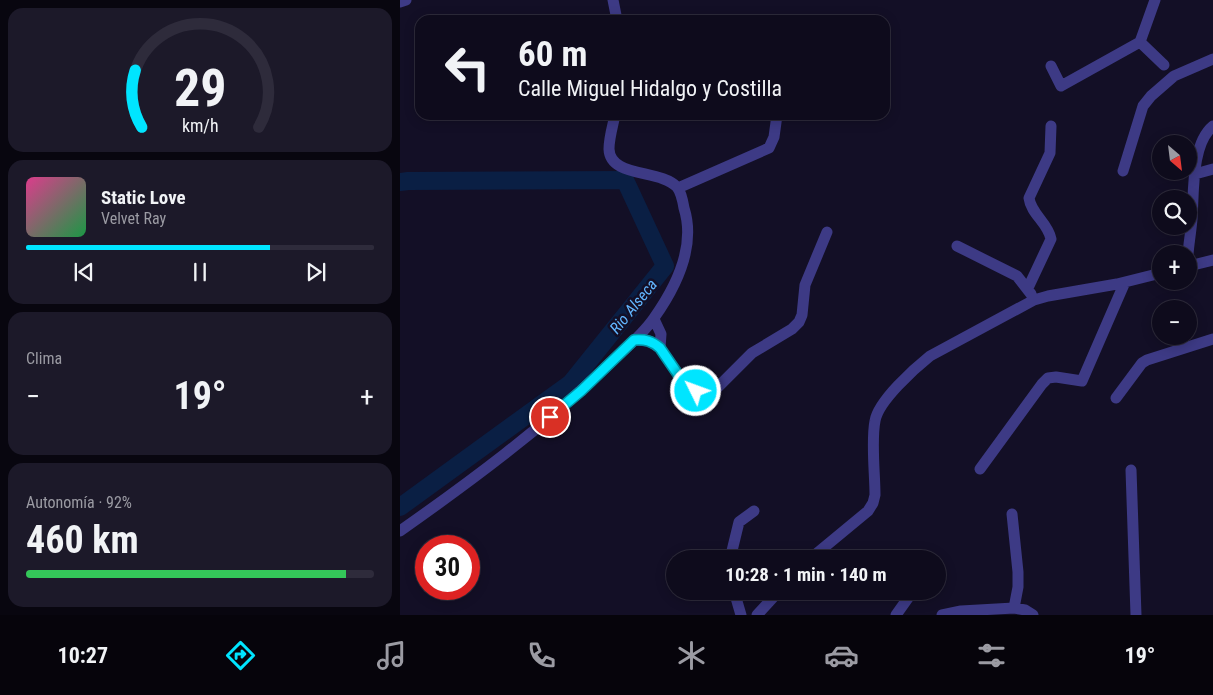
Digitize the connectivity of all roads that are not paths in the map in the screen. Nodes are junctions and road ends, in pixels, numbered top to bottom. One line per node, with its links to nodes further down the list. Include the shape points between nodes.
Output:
1 (406, 0): 4 (street)
2 (612, 0): 5 (street)
3 (1155, 0): 6 (street)
4 (400, 2)
5 (616, 15)
6 (1140, 42): 8 (street); 9 (street, via 1061,86)
7 (1213, 59): 16 (street, via 1174,76 1151,96 1143,106)
8 (1164, 65)
9 (1051, 66)
10 (614, 120): 19 (street, via 609,150 615,163 628,170 663,177)
11 (776, 120): 19 (street, via 769,148)
12 (1051, 126): 27 (street, via 1050,153 1029,198 1051,239)
13 (1213, 126): 14 (street, via 1202,140)
14 (1198, 159)
15 (1213, 169): 17 (street)
16 (1123, 171)
17 (1198, 173)
18 (1194, 180): 21 (street)
19 (678, 188): 29 (street, via 687,217 688,240 672,290)
20 (827, 232): 32 (street, via 805,285 799,322 752,353 718,387 704,393 686,386)
21 (1189, 245)
22 (957, 246): 27 (street, via 1018,276)
23 (1213, 260): 24 (street)
24 (1197, 264)
25 (1152, 275): 26 (street)
26 (1125, 282): 28 (street); 34 (street, via 1082,381 1048,378)
27 (1028, 288): 28 (street)
28 (1034, 300): 40 (street, via 930,356 885,402 875,419 873,503 868,511)
29 (654, 319): 31 (street); 32 (street, via 661,334)
30 (1213, 339): 33 (street, via 1142,363)
31 (634, 340): 32 (street, via 648,341); 38 (street, via 556,412 473,479)
32 (660, 348)
33 (1116, 398)
34 (980, 468)
35 (1131, 470): 50 (street)
36 (754, 511): 39 (street, via 739,522)
37 (1012, 514): 44 (street, via 1018,572)
38 (400, 531)
39 (732, 550)
40 (821, 550)
41 (737, 600): 45 (street)
42 (771, 600): 46 (street)
43 (907, 600): 47 (street)
44 (1014, 608): 48 (street); 49 (street)
45 (741, 615)
46 (757, 615)
47 (896, 615)
48 (942, 615)
49 (1033, 615)
50 (1136, 615)

